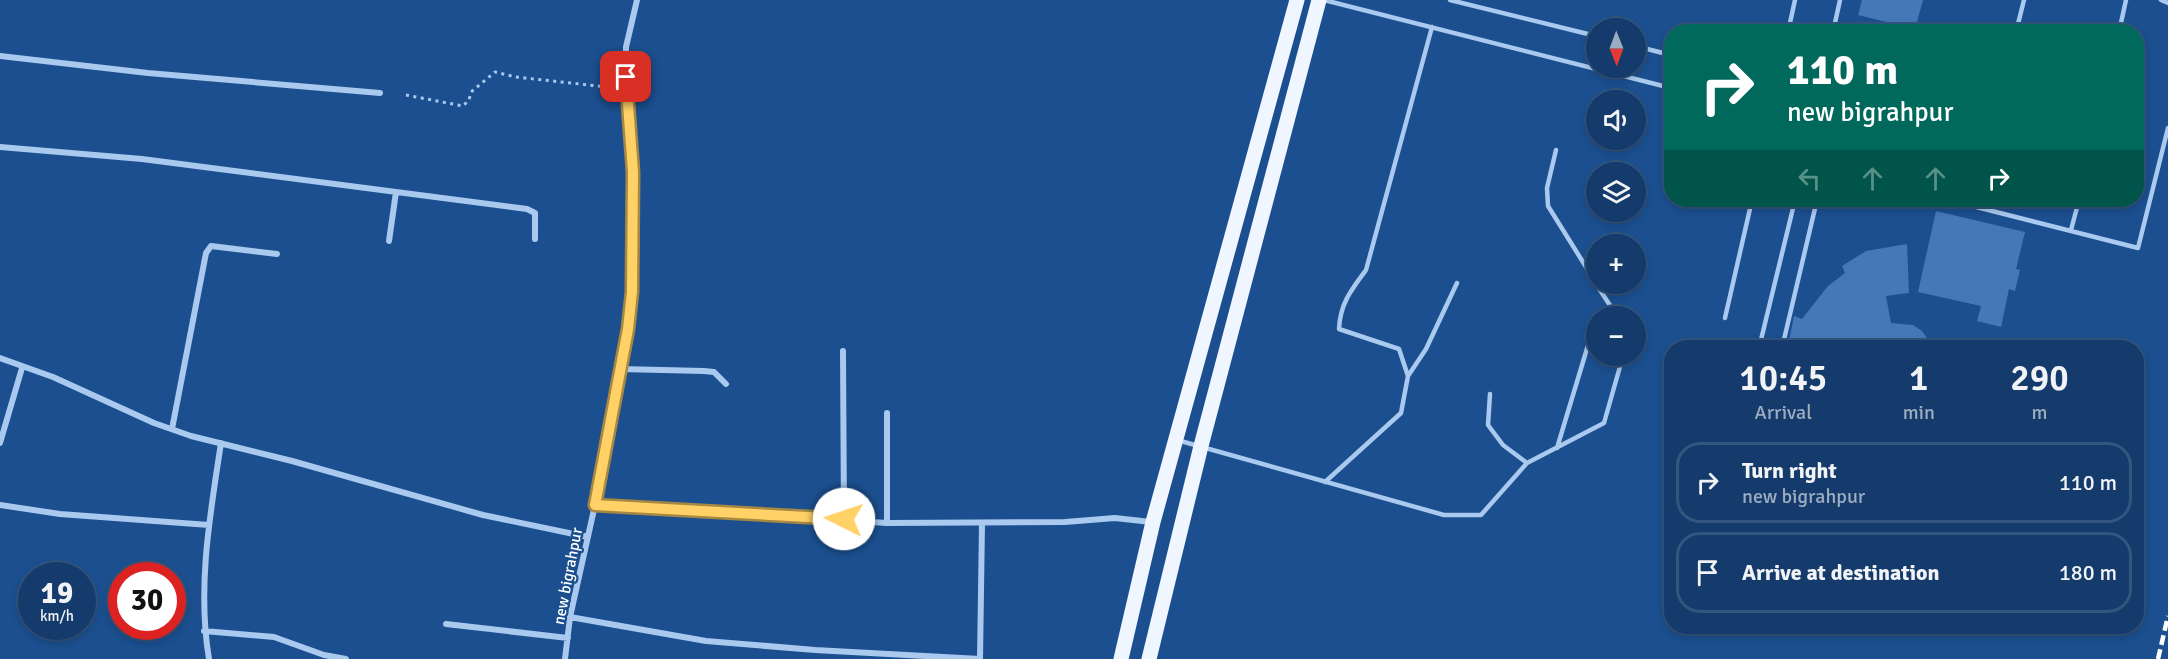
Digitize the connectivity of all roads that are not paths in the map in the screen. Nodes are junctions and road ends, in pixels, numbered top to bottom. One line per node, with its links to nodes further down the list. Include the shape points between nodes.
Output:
1 (637, 0): 46 (street, new bigrahpur, via 626,47 633,172 632,292)
2 (1297, 0): 52 (main road)
3 (1319, 0): 55 (main road)
4 (1324, 0): 16 (lane)
5 (1450, 0): 17 (lane)
6 (1796, 0): 12 (lane)
7 (1840, 0): 13 (lane)
8 (2024, 0): 14 (lane)
9 (2126, 0): 15 (lane)
10 (2161, 0): 11 (lane)
11 (2168, 3)
12 (1790, 24)
13 (1835, 24)
14 (2018, 24)
15 (2121, 24)
16 (1432, 27): 21 (lane); 47 (lane, via 1366,270 1345,297 1340,314 1339,329 1399,349)
17 (1586, 34)
18 (1646, 49): 19 (lane)
19 (1664, 53)
20 (0, 56): 22 (street, via 148,74)
21 (1664, 86)
22 (380, 93)
23 (2168, 128): 32 (lane, via 2138,248)
24 (0, 147): 26 (street, via 142,159)
25 (1556, 150): 36 (lane, via 1547,188 1548,206)
26 (396, 192): 33 (street, via 527,208 536,213); 34 (street)
27 (1750, 207): 38 (lane)
28 (1793, 207): 39 (lane)
29 (1815, 207): 40 (lane)
30 (1991, 207): 32 (lane)
31 (2077, 207): 32 (lane)
32 (2071, 230)
33 (535, 239)
34 (389, 241)
35 (277, 254): 51 (street, via 212,246 206,253)
36 (1586, 267)
37 (1457, 283): 47 (lane, via 1426,349)
38 (1725, 318)
39 (1761, 340)
40 (1784, 340)
41 (843, 351): 61 (street)
42 (1586, 352): 56 (lane)
43 (0, 358): 45 (street)
44 (1620, 366): 56 (lane, via 1604,423)
45 (22, 368): 51 (street, via 53,377); 53 (street)
46 (620, 369): 48 (street, via 704,370 714,372); 60 (street, new bigrahpur)
47 (1408, 376): 58 (lane, via 1401,413)
48 (726, 384)
49 (1490, 394): 57 (lane, via 1488,426 1503,445)
50 (887, 413): 63 (street)
51 (172, 429): 54 (street)
52 (1176, 440): 55 (lane); 62 (main road)
53 (0, 443)
54 (221, 443): 65 (street); 66 (street, via 483,515)
55 (1201, 446): 58 (lane); 68 (main road)
56 (1557, 448): 57 (lane)
57 (1527, 463): 58 (lane, via 1481,515 1444,515)
58 (1325, 482)
59 (0, 505): 65 (street, via 60,514)
60 (595, 505): 61 (street); 66 (street, new bigrahpur)
61 (844, 519): 63 (street)
62 (1153, 522): 64 (street, via 1115,518); 67 (main road)
63 (887, 523): 64 (street)
64 (982, 523): 69 (street, via 980,659 706,641)
65 (209, 525): 71 (street)
66 (588, 537): 69 (street, new bigrahpur)
67 (1137, 590): 68 (main road); 76 (main road)
68 (1164, 597): 77 (main road)
69 (570, 617): 72 (street, new bigrahpur)
70 (446, 624): 72 (street)
71 (204, 630): 73 (street); 74 (street, via 274,637)
72 (568, 638): 75 (street, new bigrahpur)
73 (209, 659)
74 (346, 659)
75 (565, 659)
76 (1121, 659)
77 (1149, 659)

